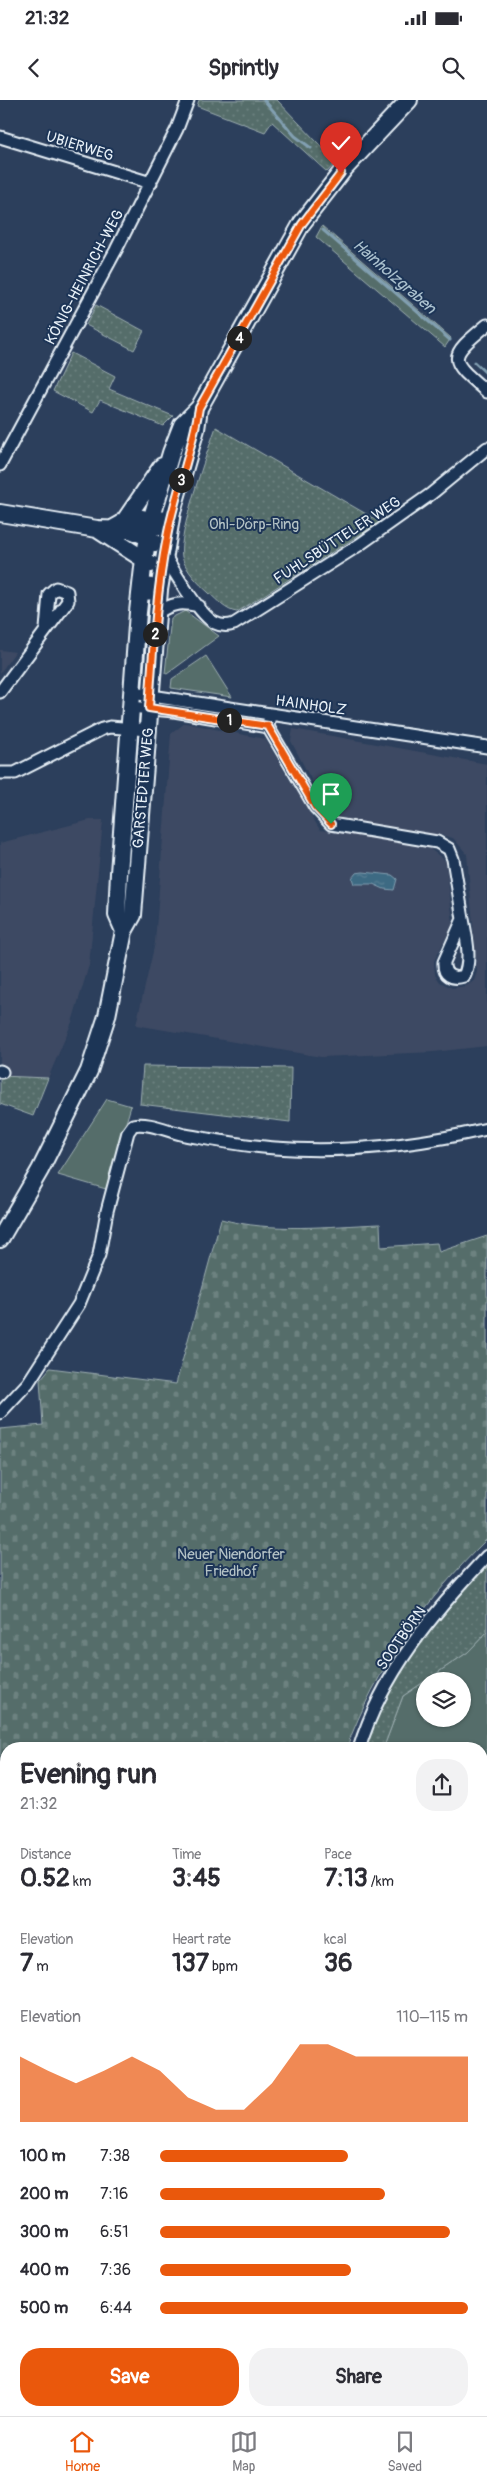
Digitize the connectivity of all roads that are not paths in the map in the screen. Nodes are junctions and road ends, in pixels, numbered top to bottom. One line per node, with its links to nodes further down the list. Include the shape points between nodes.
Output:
1 (188, 100): 4 (street, KÖNIG-HEINRICH-WEG)
2 (408, 100): 7 (main road, GARSTEDTER WEG, via 344,169 302,224)
3 (0, 137): 4 (street, UBIERWEG)
4 (151, 183): 10 (street, KÖNIG-HEINRICH-WEG)
5 (487, 325): 6 (street, via 460,348 457,356 459,368)
6 (487, 392)
7 (199, 408): 9 (main road, GARSTEDTER WEG, via 182,425); 15 (main road, GARSTEDTER WEG)
8 (487, 448): 19 (street, FUHLSBÜTTELER WEG, via 412,508 238,622 217,624)
9 (171, 454): 13 (main road, GARSTEDTER WEG); 14 (main road, GARSTEDTER WEG)
10 (0, 465)
11 (0, 513): 12 (main road)
12 (97, 528): 13 (main road); 16 (main road)
13 (117, 530): 14 (main road, via 131,530)
14 (148, 537): 15 (main road); 16 (main road, GARSTEDTER WEG)
15 (164, 554): 17 (main road, GARSTEDTER WEG); 18 (street, FUHLSBÜTTELER WEG)
16 (144, 559): 17 (main road); 23 (main road, GARSTEDTER WEG)
17 (161, 571): 18 (street, FUHLSBÜTTELER WEG); 20 (main road, GARSTEDTER WEG)
18 (185, 588): 19 (street, FUHLSBÜTTELER WEG)
19 (199, 606): 20 (street, via 182,602)
20 (157, 613): 24 (main road, GARSTEDTER WEG)
21 (46, 629): 22 (street)
22 (0, 692)
23 (131, 700): 24 (street, HAINHOLZ); 27 (main road, GARSTEDTER WEG)
24 (150, 702): 25 (street, HAINHOLZ); 26 (street, HAINHOLZ); 28 (main road, GARSTEDTER WEG)
25 (270, 714): 26 (street); 29 (street, HAINHOLZ)
26 (268, 726): 31 (street, via 315,807 331,824 421,838 449,849)
27 (128, 728): 28 (street); 30 (street, via 102,729 15,773); 32 (main road, GARSTEDTER WEG, via 117,915)
28 (148, 730): 32 (main road, GARSTEDTER WEG, via 133,916)
29 (487, 747)
30 (0, 773)
31 (463, 919)
32 (124, 931): 34 (main road, GARSTEDTER WEG, via 107,1016 89,1071 40,1170)
33 (487, 1129): 35 (street, via 415,1144 310,1150 231,1142 136,1124 128,1132 107,1211 100,1255 79,1304 28,1383)
34 (0, 1239)
35 (0, 1413)
36 (487, 1556): 37 (street, SOOTBÖRN, via 418,1635 377,1703)
37 (362, 1742)

